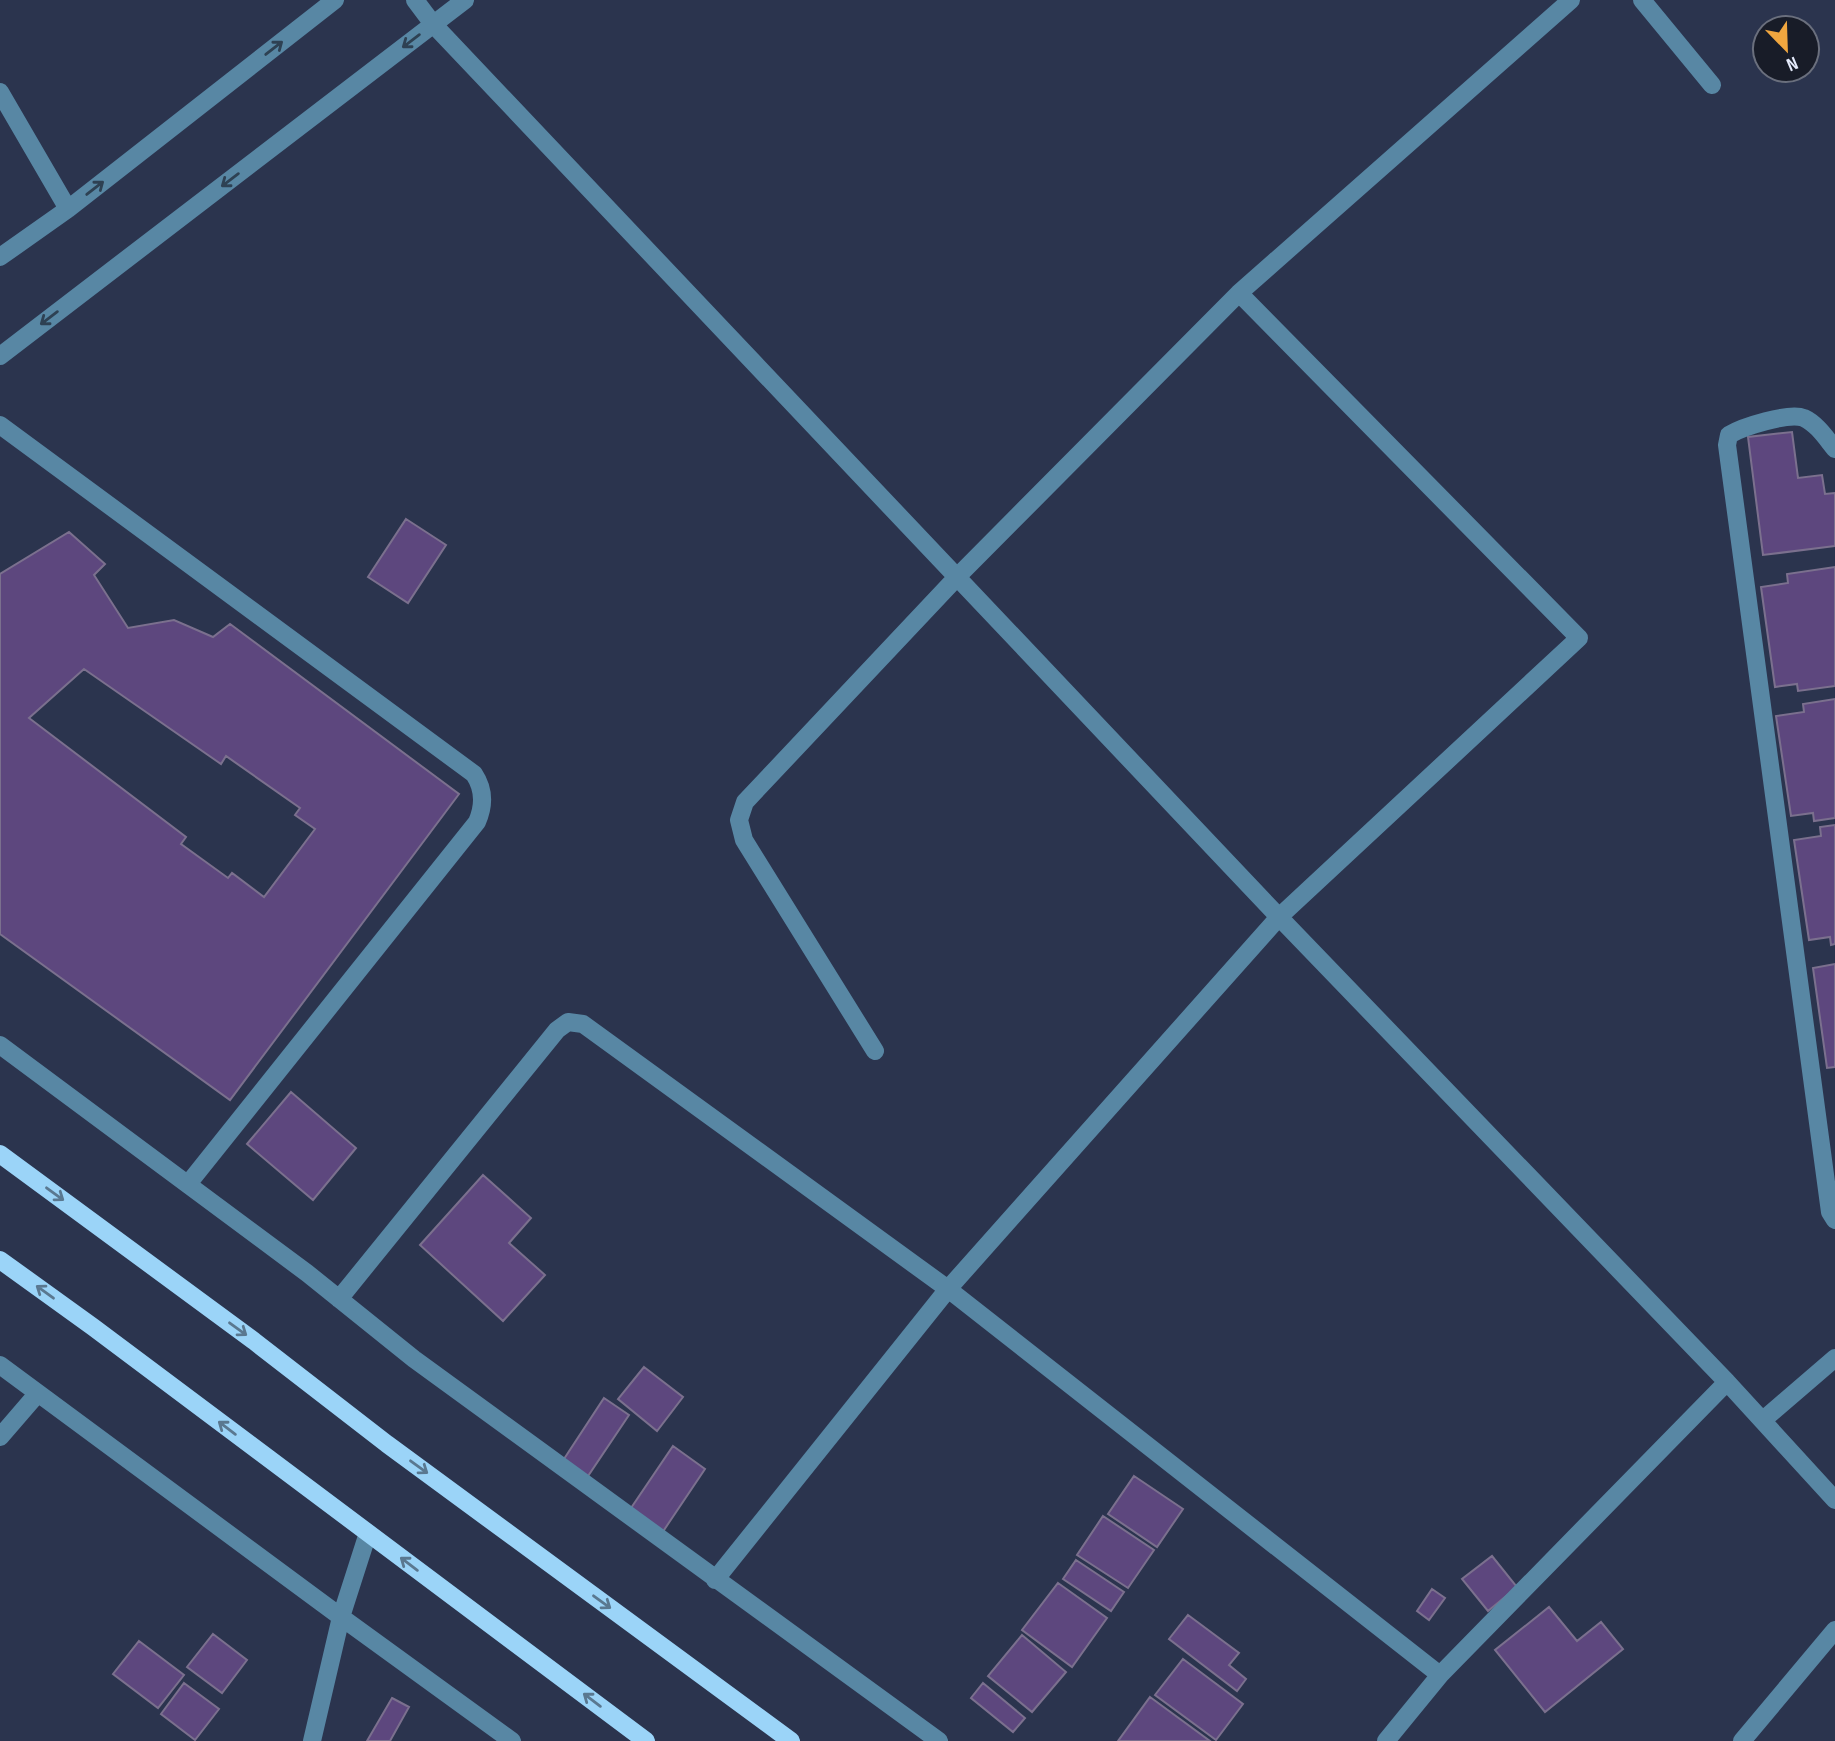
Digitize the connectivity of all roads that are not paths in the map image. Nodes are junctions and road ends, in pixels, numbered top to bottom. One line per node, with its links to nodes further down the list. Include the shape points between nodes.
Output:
1 (335, 0): 9 (street, one-way to 1)
2 (415, 0): 6 (street)
3 (465, 0): 6 (street)
4 (1571, 0): 11 (street)
5 (1642, 0): 7 (street)
6 (433, 24): 12 (street, one-way to 12); 15 (street)
7 (1712, 85)
8 (0, 92): 9 (street)
9 (68, 209): 10 (street)
10 (0, 257)
11 (1239, 293): 15 (street); 16 (street, via 1579,638)
12 (0, 356)
13 (0, 425): 20 (street, via 474,774 481,784 477,822)
14 (1835, 449): 21 (street, via 1815,425 1801,417 1740,428 1729,435 1727,445 1830,1212)
15 (958, 576): 16 (street); 18 (street, via 745,802 739,820 759,867)
16 (1279, 918): 23 (street); 27 (street)
17 (0, 1045): 20 (street)
18 (875, 1051)
19 (0, 1154): 40 (main road, one-way to 40)
20 (188, 1184): 24 (street)
21 (1835, 1220)
22 (0, 1260): 32 (main road, one-way to 22)
23 (948, 1289): 24 (street, via 583,1024 568,1022); 33 (street); 36 (street)
24 (339, 1299): 33 (street)
25 (1835, 1358): 29 (street)
26 (0, 1365): 28 (street)
27 (1727, 1382): 29 (street); 36 (street)
28 (38, 1393): 30 (street); 34 (street)
29 (1763, 1420): 31 (street)
30 (0, 1437)
31 (1835, 1500)
32 (368, 1533): 34 (street); 39 (main road, one-way to 32)
33 (715, 1580): 41 (street)
34 (341, 1617): 37 (street); 38 (street)
35 (1835, 1630): 43 (street)
36 (1440, 1675): 42 (street)
37 (312, 1741)
38 (512, 1741)
39 (646, 1741)
40 (791, 1741)
41 (939, 1741)
42 (1386, 1741)
43 (1742, 1741)

